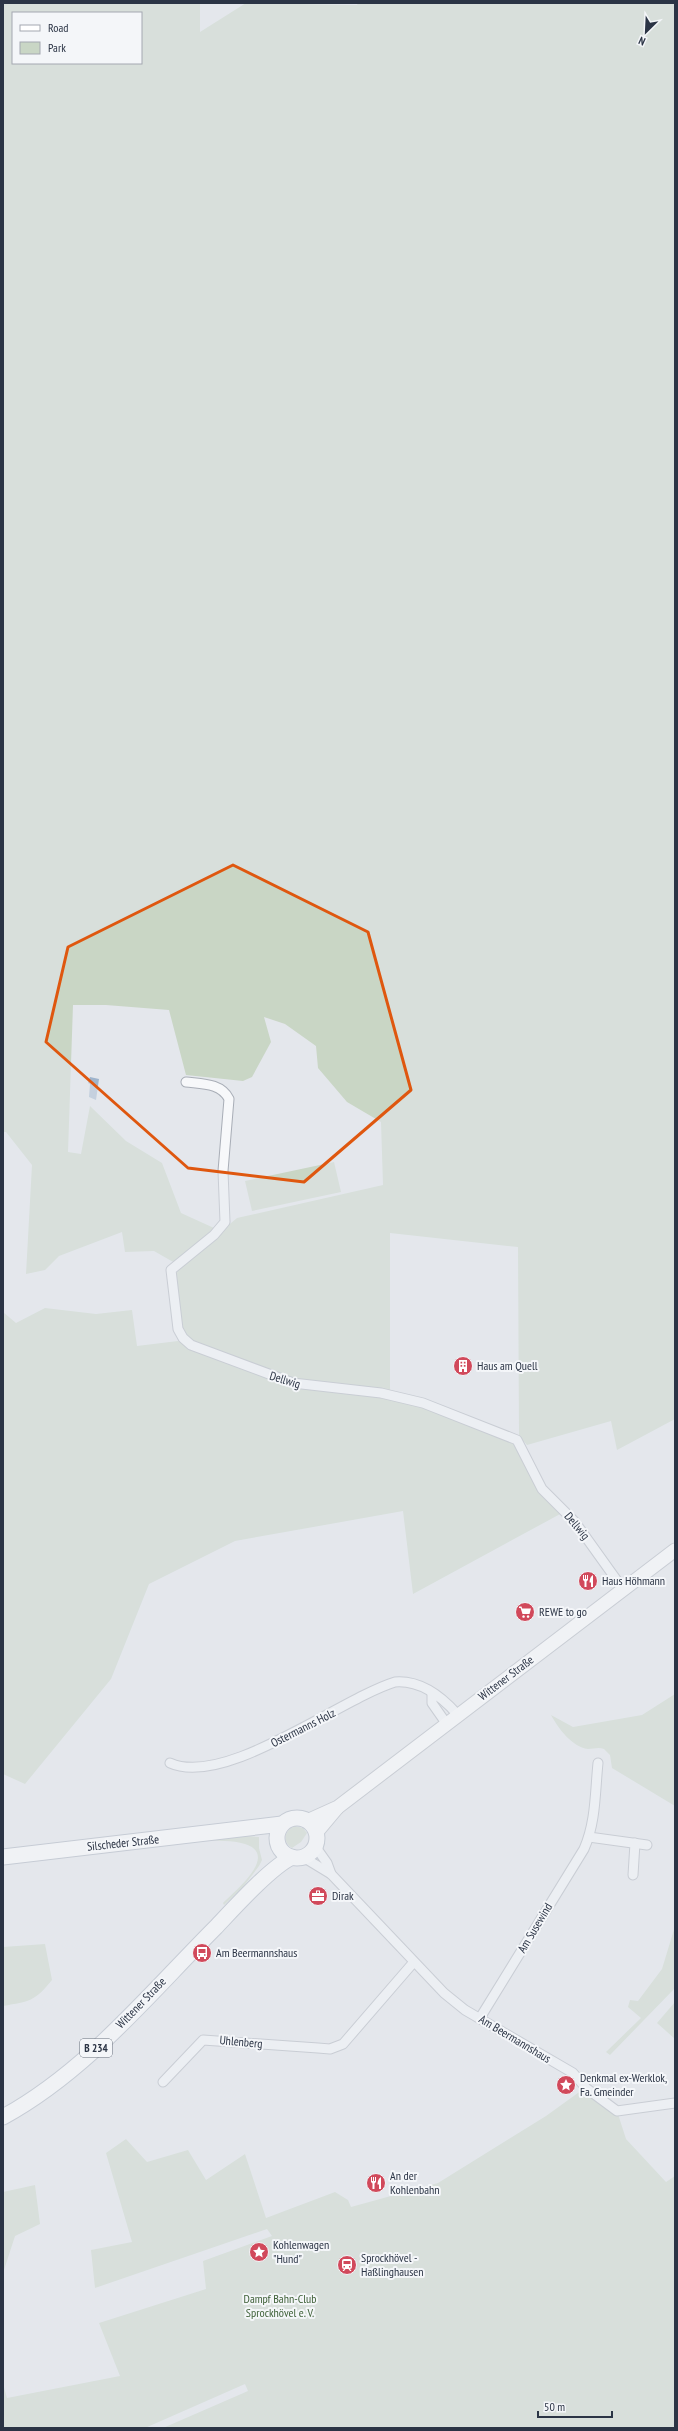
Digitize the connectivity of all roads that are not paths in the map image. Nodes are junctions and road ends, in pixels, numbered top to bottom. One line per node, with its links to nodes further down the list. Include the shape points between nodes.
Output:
1 (186, 1082): 3 (street, Dellwig, via 214,1086 221,1089 229,1099 223,1171 225,1222 209,1240 171,1270 175,1317 183,1338 200,1349 282,1380 316,1387 381,1393 423,1402 517,1440 542,1489 575,1522)
2 (675, 1550): 3 (main road, Wittener Straße)
3 (623, 1589): 5 (main road, Wittener Straße)
4 (432, 1693): 5 (street, Ostermanns Holz, via 443,1698); 6 (street, via 432,1703); 7 (street, Ostermanns Holz, via 411,1682 395,1682 254,1752 188,1768)
5 (458, 1714): 6 (main road, Wittener Straße)
6 (446, 1723): 9 (main road, Wittener Straße)
7 (170, 1763)
8 (598, 1763): 13 (street, Am Susewind)
9 (338, 1807): 10 (main road, Wittener Straße); 14 (main road, Wittener Straße)
10 (307, 1821): 11 (main road, via 294,1818); 14 (main road)
11 (282, 1824): 12 (main road, Silscheder Straße); 15 (main road, via 277,1834)
12 (242, 1829): 15 (main road, Silscheder Straße); 18 (main road, Silscheder Straße)
13 (589, 1837): 16 (street); 24 (street, Am Susewind)
14 (315, 1840): 19 (main road); 20 (street, Am Beermannshaus)
15 (277, 1843): 19 (main road, via 283,1853); 22 (main road, Wittener Straße / B 234, via 275,1854)
16 (635, 1843): 17 (street); 21 (street)
17 (647, 1845)
18 (3, 1857)
19 (297, 1857): 20 (street, Am Beermannshaus); 22 (main road, Wittener Straße / B 234)
20 (331, 1874): 23 (street, Am Beermannshaus)
21 (633, 1875)
22 (250, 1892): 27 (main road, Wittener Straße / B 234, via 92,2052 51,2086)
23 (414, 1963): 24 (street, Am Beermannshaus, via 444,1993); 25 (street, Uhlenberg, via 343,2044 337,2047 203,2040)
24 (480, 2018): 26 (street, Am Beermannshaus, via 573,2074 617,2111)
25 (163, 2082)
26 (675, 2103)
27 (3, 2117)

